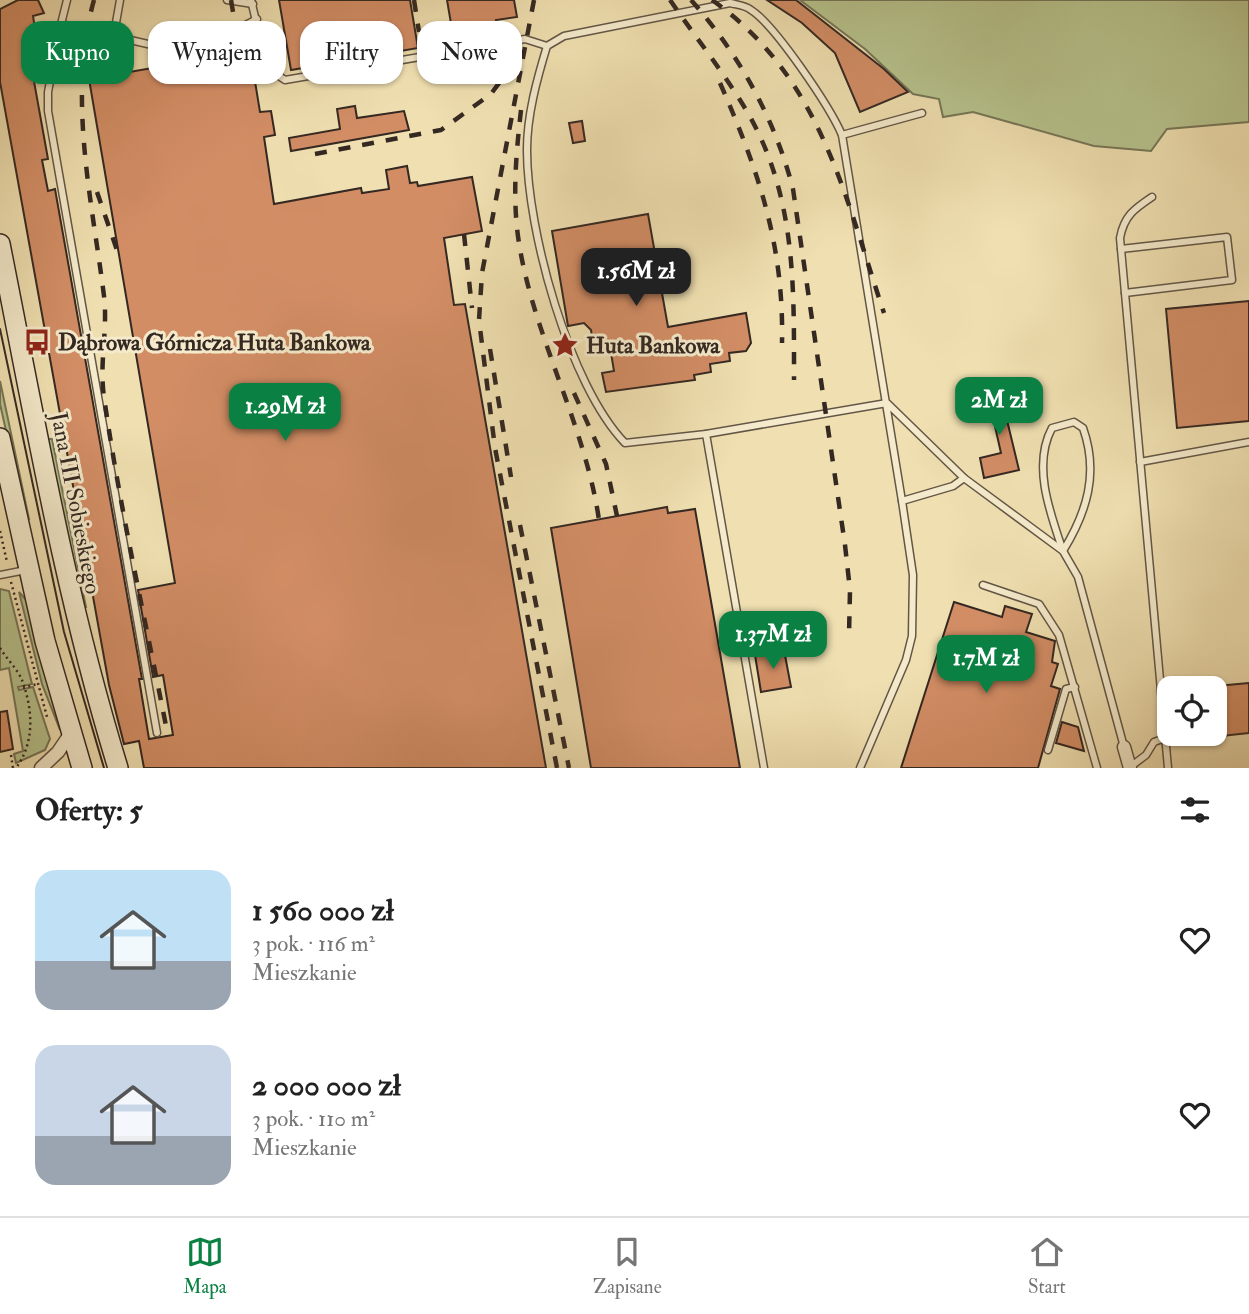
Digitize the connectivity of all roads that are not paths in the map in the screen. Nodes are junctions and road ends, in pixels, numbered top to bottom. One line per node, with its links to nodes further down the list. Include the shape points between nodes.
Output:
1 (66, 0): 6 (lane)
2 (120, 0): 7 (lane)
3 (227, 0): 4 (lane)
4 (252, 2): 5 (lane)
5 (257, 19): 8 (lane, via 205,46 178,51); 9 (lane, via 267,68 285,80 525,40)
6 (62, 21)
7 (116, 21)
8 (134, 42)
9 (547, 46): 12 (lane, via 564,36 718,4 741,5 761,19 799,67 831,110); 18 (lane, via 530,116 528,173 564,335 605,418 625,443)
10 (49, 84): 31 (lane, via 48,111)
11 (922, 113): 12 (lane)
12 (842, 135): 17 (lane)
13 (1152, 197): 15 (lane, via 1130,212 1123,223)
14 (0, 244): 38 (main road, Jana III Sobieskiego, via 76,623)
15 (1121, 249): 16 (lane); 16 (lane, via 1227,237 1232,280)
16 (1125, 293): 21 (lane)
17 (887, 403): 18 (lane); 22 (lane); 23 (lane)
18 (706, 434): 39 (lane)
19 (0, 438): 25 (main road)
20 (1249, 442): 21 (lane)
21 (1140, 462): 28 (lane)
22 (964, 478): 23 (lane); 24 (lane)
23 (902, 502): 40 (lane, via 913,575 912,636)
24 (1063, 551): 24 (lane, via 1082,521 1090,475 1088,443 1083,428 1073,422 1052,428 1044,442 1042,464); 34 (lane, via 1078,577)
25 (28, 569): 26 (lane); 30 (main road)
26 (0, 575)
27 (983, 585): 29 (lane, via 1039,604 1059,635)
28 (1159, 676)
29 (1075, 687): 35 (lane, via 1066,690); 41 (lane)
30 (71, 733): 36 (street); 37 (main road)
31 (157, 733)
32 (1157, 740): 42 (lane)
33 (1166, 746): 43 (lane)
34 (1124, 747): 42 (street)
35 (1048, 750)
36 (41, 768)
37 (82, 768)
38 (118, 768)
39 (764, 768)
40 (860, 768)
41 (1097, 768)
42 (1130, 768)
43 (1168, 768)

